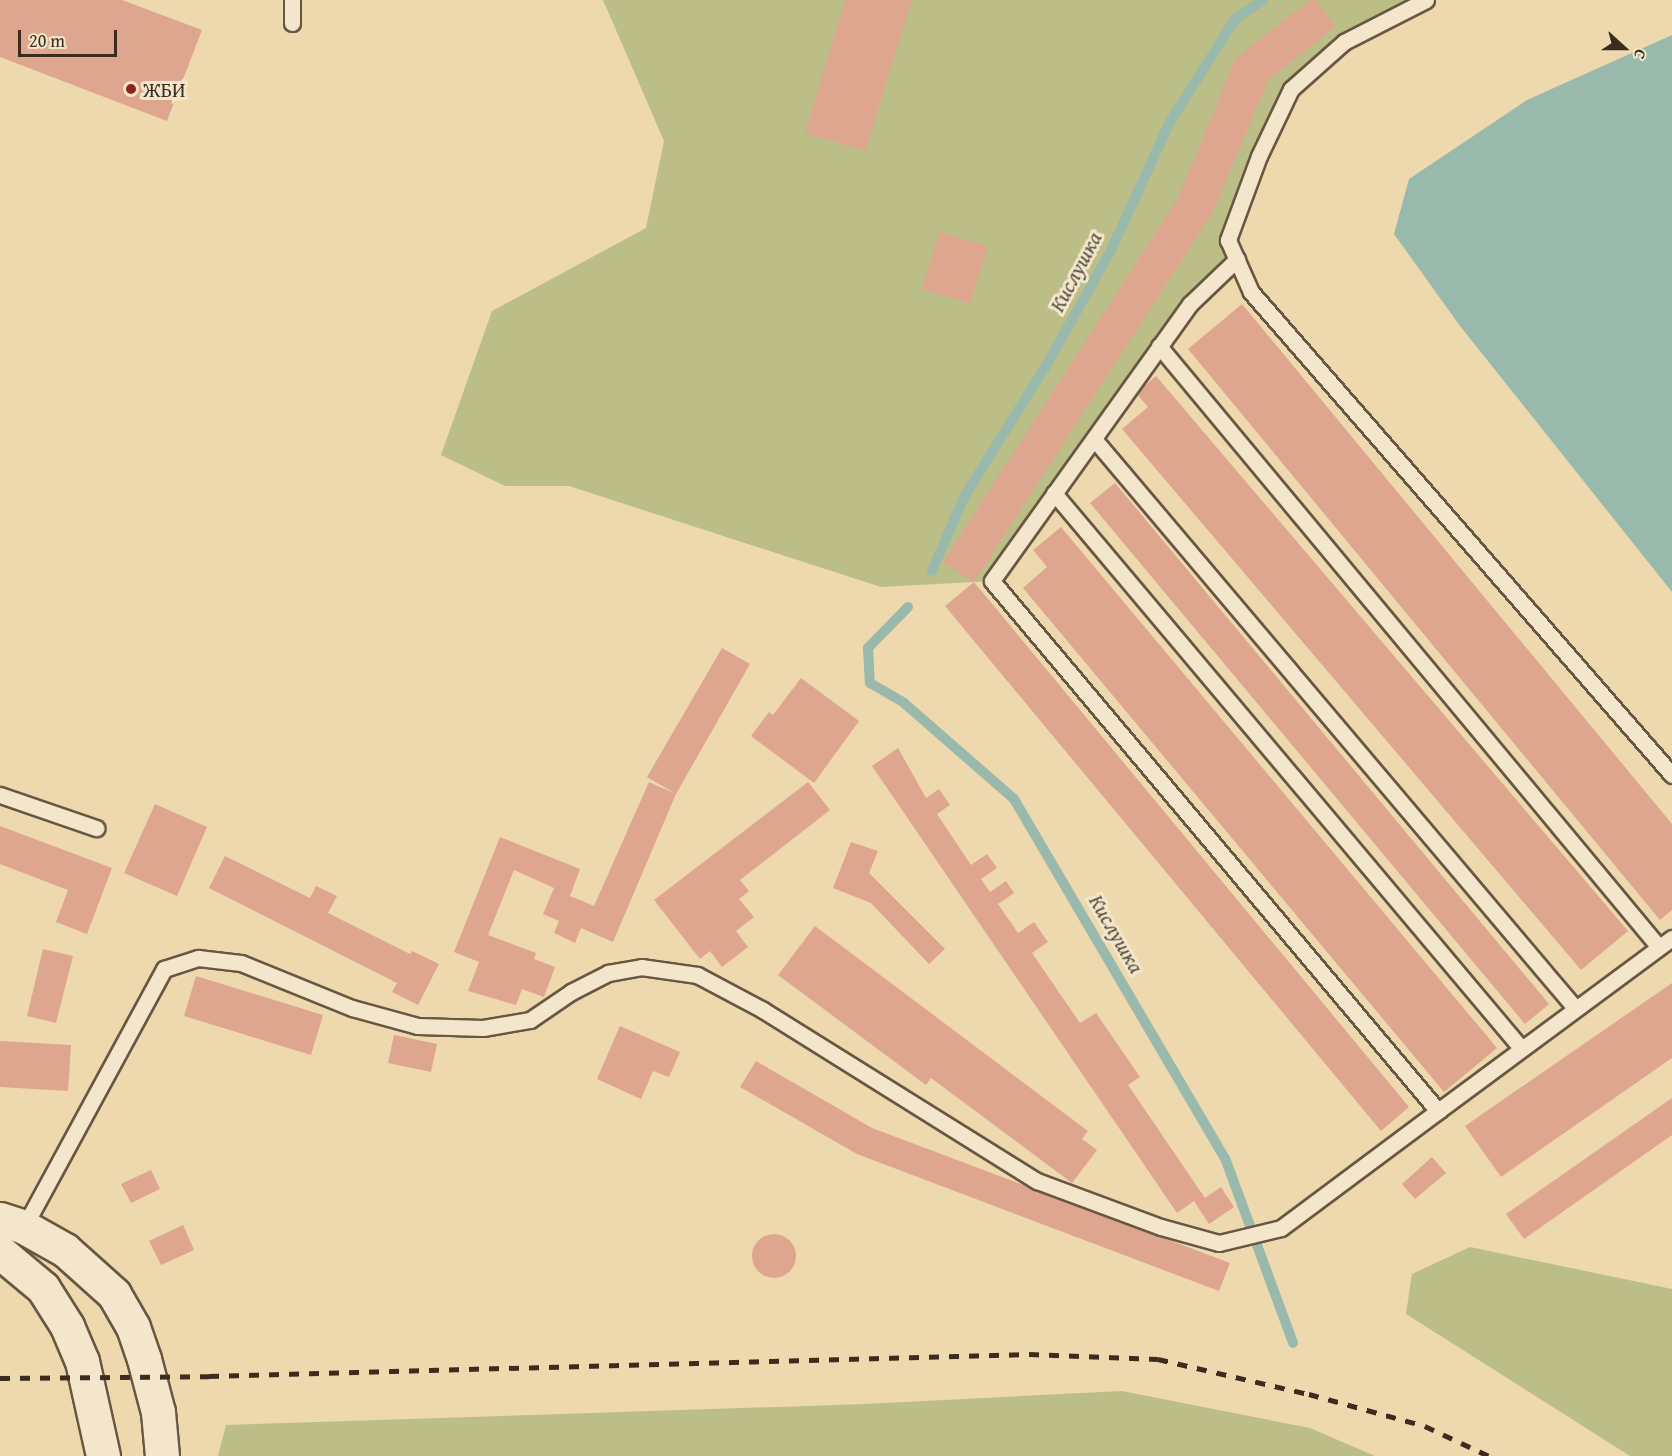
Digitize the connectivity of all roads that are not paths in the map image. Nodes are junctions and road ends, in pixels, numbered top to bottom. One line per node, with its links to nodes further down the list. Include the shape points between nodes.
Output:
1 (292, 0): 3 (lane)
2 (1426, 0): 4 (lane, via 1344,42 1291,89 1259,156 1228,240)
3 (292, 23)
4 (1237, 259): 5 (lane, via 1190,304); 8 (lane, via 1251,292)
5 (1160, 346): 6 (lane); 12 (lane)
6 (1094, 439): 7 (lane); 13 (lane)
7 (1054, 494): 14 (lane); 15 (lane, via 992,580)
8 (1672, 775)
9 (0, 795): 10 (lane)
10 (96, 828)
11 (1672, 938): 12 (lane)
12 (1658, 946): 13 (lane)
13 (1575, 1008): 14 (lane)
14 (1521, 1048): 15 (lane)
15 (1438, 1111): 16 (lane, via 1281,1228 1219,1243 1161,1227 1037,1181 763,1010 697,975 641,967 608,973 530,1020 483,1028 418,1026 352,1008 241,963 198,958 164,969)
16 (12, 1223): 19 (main road, via 65,1250 114,1294 133,1327 144,1359 158,1412)
17 (0, 1252): 18 (main road, via 43,1288 68,1326 82,1361)
18 (103, 1456)
19 (162, 1456)

